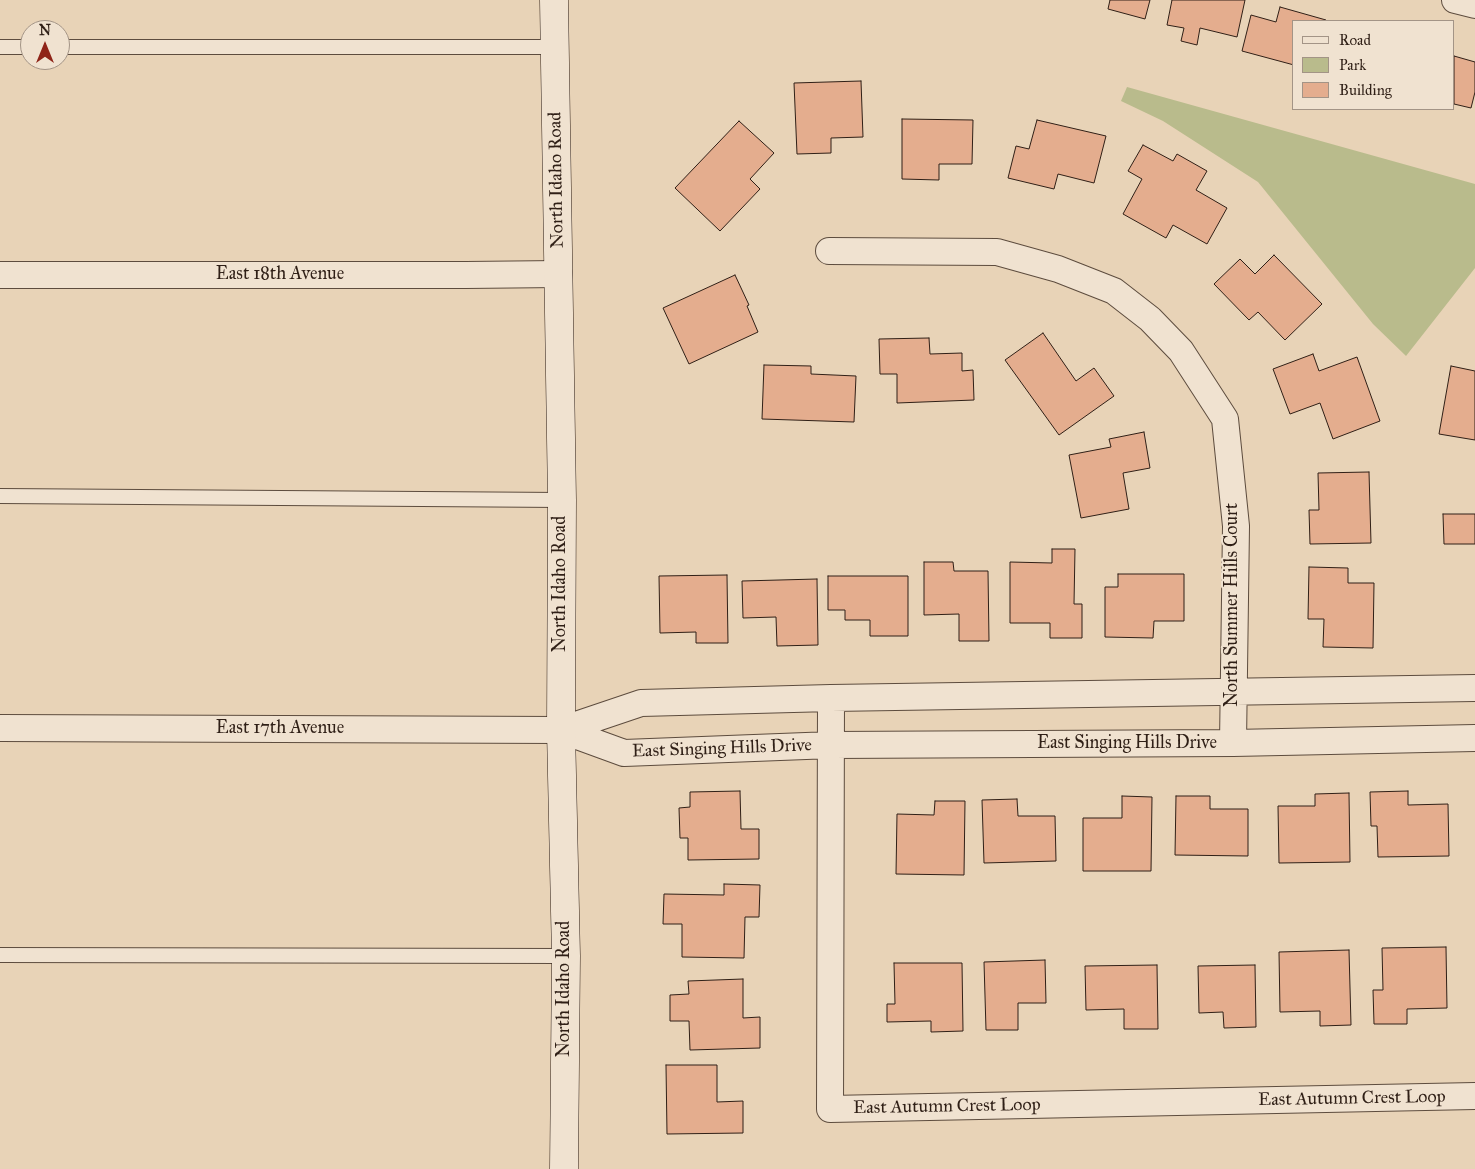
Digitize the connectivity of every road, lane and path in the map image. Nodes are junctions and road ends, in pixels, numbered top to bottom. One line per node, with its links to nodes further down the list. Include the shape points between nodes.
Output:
1 (554, 0): 7 (main road, North Idaho Road)
2 (1455, 0): 3 (street)
3 (1475, 5)
4 (0, 47): 5 (lane)
5 (20, 47)
6 (70, 47): 7 (lane)
7 (554, 47): 9 (main road, North Idaho Road)
8 (829, 250): 14 (street, North Summer Hills Court, via 997,252 1058,269 1114,291 1150,319 1181,352 1225,419 1236,526)
9 (560, 274): 10 (street, East 18th Avenue); 12 (main road, North Idaho Road)
10 (0, 275)
11 (0, 496): 12 (lane)
12 (562, 500): 17 (main road, North Idaho Road)
13 (1475, 688): 14 (street)
14 (1234, 692): 15 (street); 19 (street, North Summer Hills Court)
15 (831, 698): 17 (street, via 640,703); 20 (street, East Autumn Crest Loop)
16 (0, 728): 17 (street, East 17th Avenue)
17 (561, 730): 20 (street, East Singing Hills Drive, via 624,753); 22 (main road, North Idaho Road)
18 (1475, 738): 19 (street, East Singing Hills Drive)
19 (1233, 743): 20 (street, East Singing Hills Drive)
20 (832, 745): 23 (street, East Autumn Crest Loop, via 830,1109)
21 (0, 955): 22 (lane)
22 (566, 956): 24 (main road, North Idaho Road)
23 (1475, 1096)
24 (564, 1169)

